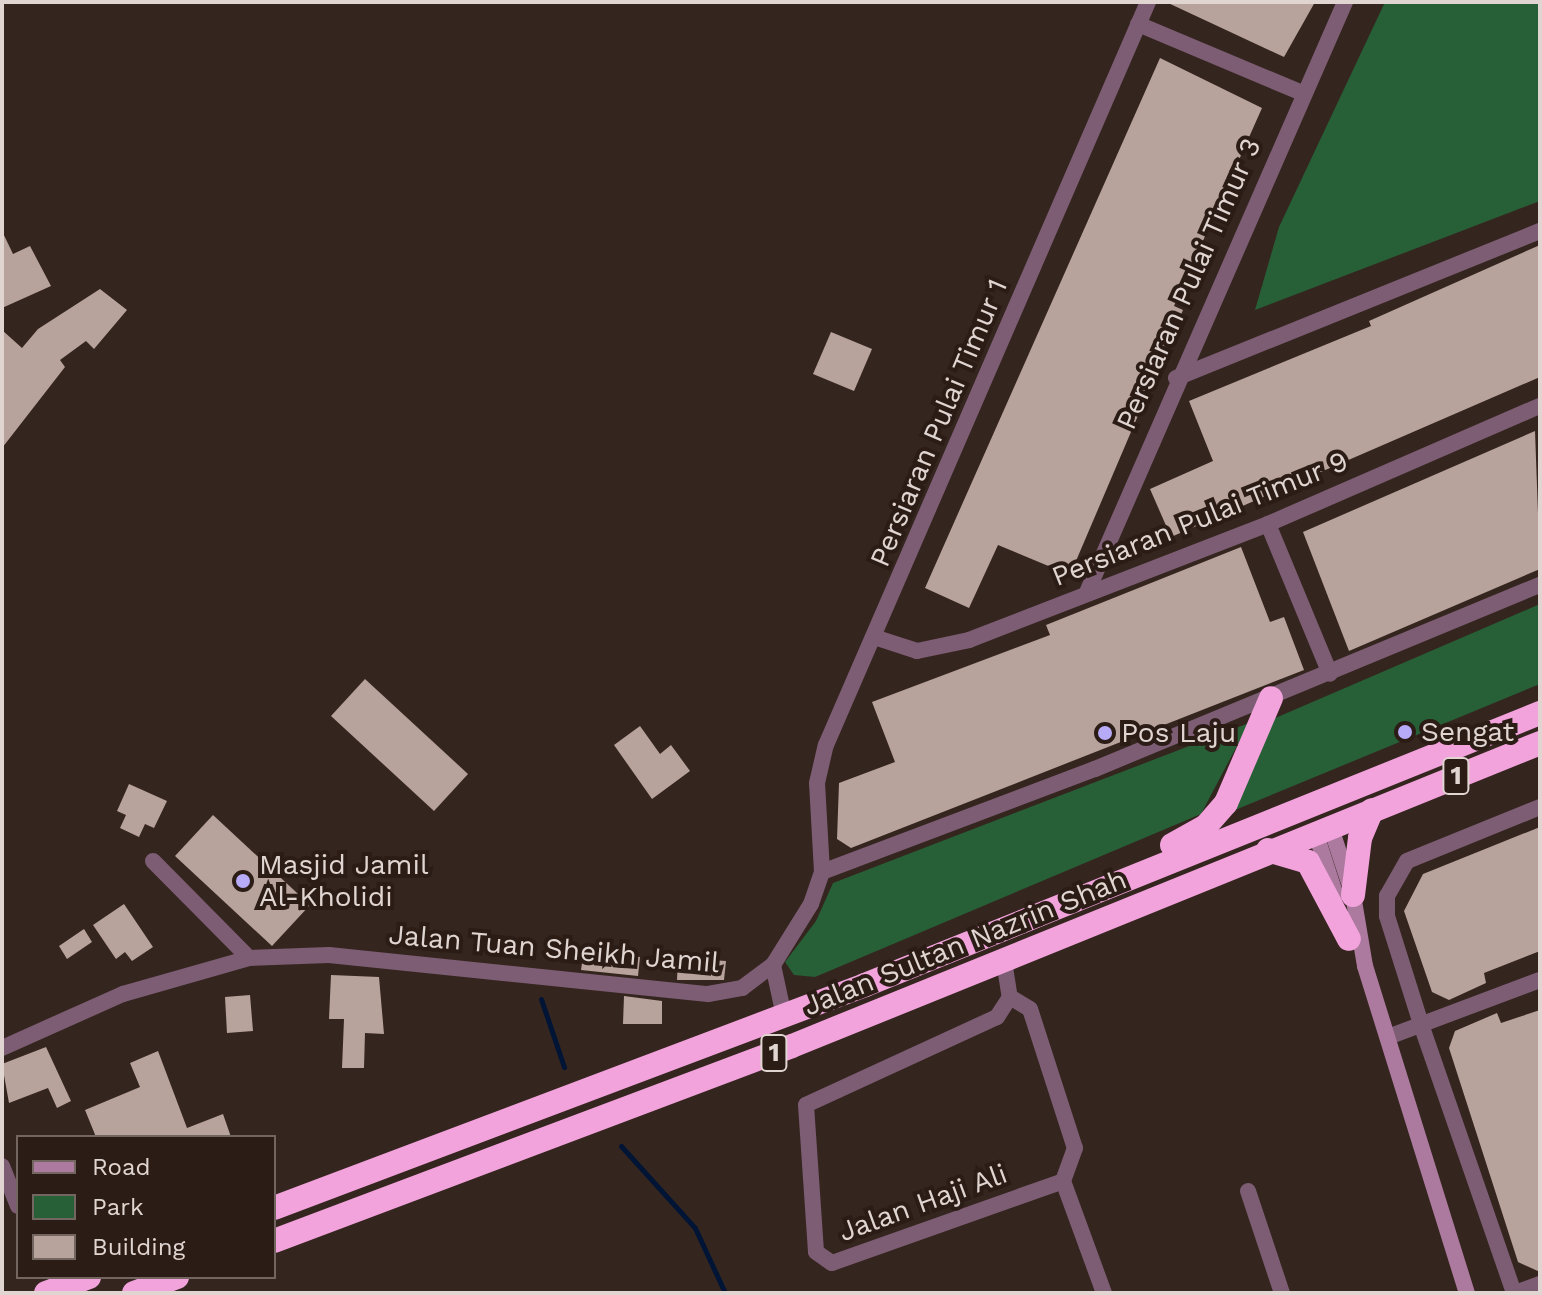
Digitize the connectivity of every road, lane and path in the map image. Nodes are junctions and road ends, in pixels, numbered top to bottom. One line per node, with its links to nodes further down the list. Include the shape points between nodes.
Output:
1 (1148, 2): 3 (street, Persiaran Pulai Timur 1)
2 (1345, 2): 4 (street, Persiaran Pulai Timur 3)
3 (1138, 24): 4 (street); 11 (street, Persiaran Pulai Timur 1)
4 (1300, 92): 6 (street, Persiaran Pulai Timur 3)
5 (1540, 231): 6 (street)
6 (1176, 378): 10 (street, Persiaran Pulai Timur 3)
7 (1540, 406): 8 (street, Persiaran Pulai Timur 9)
8 (1268, 524): 10 (street, Persiaran Pulai Timur 9); 12 (street)
9 (1540, 585): 12 (street)
10 (1088, 590): 11 (street, Persiaran Pulai Timur 9, via 938,648 917,651)
11 (874, 637): 21 (street, Persiaran Pulai Timur 1, via 821,763 816,805)
12 (1330, 674): 13 (street)
13 (1271, 698): 21 (street); 22 (highway, via 1218,815)
14 (1540, 714): 18 (highway); 22 (highway, Jalan Sultan Nazrin Shah / 1)
15 (1540, 743): 17 (highway, Jalan Sultan Nazrin Shah / 1)
16 (1540, 807): 33 (street, via 1407,861 1387,896 1387,916)
17 (1372, 810): 18 (highway, Jalan Sultan Nazrin Shah / 1); 23 (highway, via 1360,838)
18 (1322, 824): 19 (highway, Jalan Sultan Nazrin Shah / 1); 22 (highway, via 1186,866); 23 (street); 24 (street)
19 (1268, 850): 24 (highway, via 1308,862); 26 (highway, Jalan Sultan Nazrin Shah / 1)
20 (153, 861): 25 (street)
21 (822, 872): 27 (street)
22 (1132, 875): 32 (highway, Jalan Sultan Nazrin Shah / 1)
23 (1353, 895): 28 (street)
24 (1349, 939): 28 (street)
25 (249, 958): 27 (street, Jalan Tuan Sheikh Jamil, via 329,955 708,994 742,988); 35 (street, Jalan Tuan Sheikh Jamil, via 123,994)
26 (1004, 961): 30 (street); 31 (highway, Jalan Sultan Nazrin Shah / 1)
27 (773, 965): 32 (street)
28 (1365, 966): 34 (street)
29 (1540, 980): 33 (street)
30 (1010, 997): 38 (street, via 1030,1009 1075,1148); 38 (street, Jalan Haji Ali, via 997,1017 806,1105 816,1252 832,1263)
31 (888, 1009): 32 (highway, via 871,1008 812,1027); 36 (highway, Jalan Sultan Nazrin Shah / 1)
32 (784, 1016): 36 (highway, via 750,1049 715,1062); 41 (highway, Jalan Sultan Nazrin Shah / 1)
33 (1421, 1024): 34 (street); 51 (street)
34 (1388, 1037): 50 (street)
35 (2, 1048)
36 (699, 1077): 42 (highway, Jalan Sultan Nazrin Shah / 1)
37 (2, 1166): 40 (street)
38 (1063, 1181): 48 (street)
39 (1248, 1191): 49 (street)
40 (16, 1201)
41 (276, 1207)
42 (276, 1240)
43 (81, 1279): 46 (highway)
44 (172, 1279): 47 (highway)
45 (1540, 1284): 51 (street)
46 (49, 1287)
47 (134, 1293)
48 (1104, 1293)
49 (1282, 1293)
50 (1467, 1293)
51 (1514, 1293)

